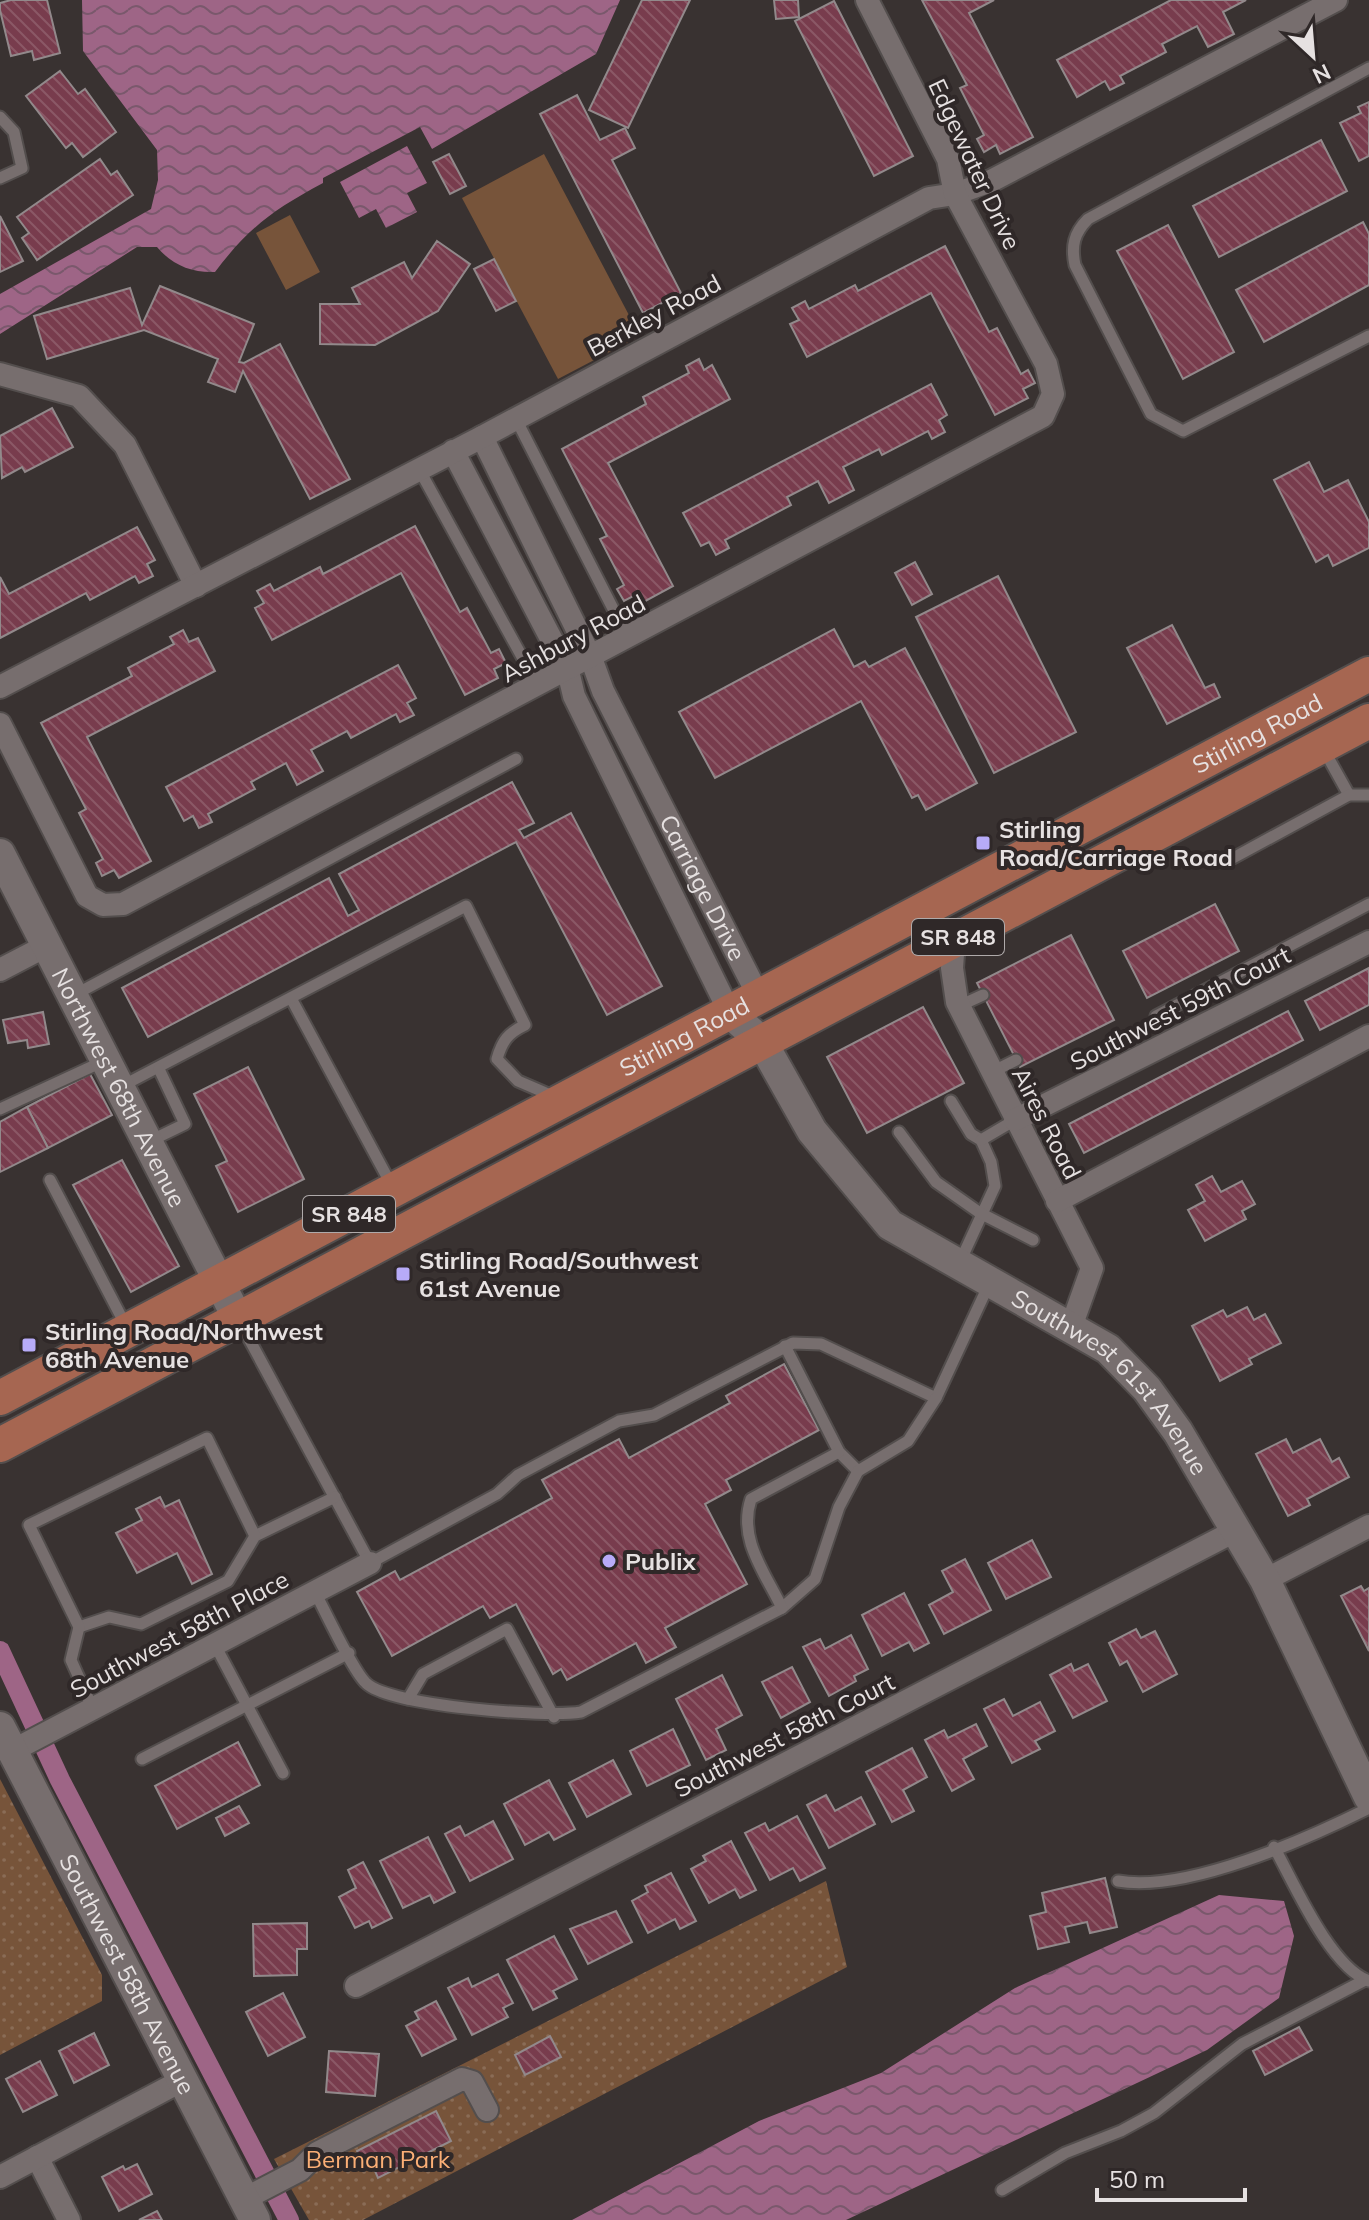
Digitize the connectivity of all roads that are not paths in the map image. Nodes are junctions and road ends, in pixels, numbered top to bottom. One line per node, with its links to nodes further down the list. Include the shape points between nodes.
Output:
1 (867, 0): 6 (street, Edgewater Drive, via 948,159)
2 (1336, 0): 6 (street, Berkley Road, via 991,181)
3 (1369, 68): 7 (lane, via 1088,219 1072,247 1075,265 1151,414 1183,431)
4 (0, 117): 5 (lane, via 14,132 22,168)
5 (0, 178)
6 (955, 194): 9 (street, Edgewater Drive, via 1046,364); 10 (street, Berkley Road, via 929,198)
7 (1369, 336)
8 (0, 374): 14 (street, via 79,396 125,445)
9 (1053, 394): 15 (street, Ashbury Road, via 1043,416)
10 (516, 419): 11 (street, Berkley Road); 15 (lane)
11 (482, 437): 12 (street, Berkley Road); 16 (street, Carriage Drive)
12 (453, 451): 13 (street, Berkley Road); 17 (street, Carriage Drive)
13 (419, 469): 14 (street, Berkley Road); 20 (lane)
14 (196, 586): 19 (street, Berkley Road)
15 (629, 638): 16 (street, Ashbury Road)
16 (591, 658): 17 (street, Ashbury Road); 31 (street, Carriage Drive)
17 (568, 671): 20 (street, Ashbury Road); 32 (street, Carriage Drive, via 574,696)
18 (1369, 674): 21 (main road, Stirling Road / SR 848)
19 (0, 687)
20 (538, 687): 23 (street, Ashbury Road, via 123,904 103,905 87,896)
21 (1303, 709): 24 (main road); 40 (main road, Stirling Road / SR 848)
22 (1369, 721): 24 (main road, Stirling Road / SR 848)
23 (0, 724)
24 (1322, 746): 26 (lane); 33 (main road, Stirling Road / SR 848)
25 (516, 759): 38 (lane)
26 (1349, 795): 27 (lane); 29 (lane)
27 (1369, 795)
28 (0, 854): 35 (street, Northwest 68th Avenue)
29 (1233, 858)
30 (1369, 904): 42 (lane)
31 (719, 923): 32 (street); 40 (street, Carriage Drive)
32 (694, 935): 40 (street, Carriage Drive)
33 (954, 939): 41 (street, Aires Road, via 952,968); 44 (main road, Stirling Road / SR 848)
34 (1369, 942): 53 (street, Southwest 59th Court)
35 (46, 946): 36 (street); 38 (street, Northwest 68th Avenue)
36 (0, 970)
37 (983, 995): 41 (lane)
38 (72, 996): 46 (street, Northwest 68th Avenue)
39 (292, 1000): 47 (lane); 50 (lane, via 466,906 525,1025 511,1031 497,1059 518,1081); 58 (lane)
40 (744, 1005): 44 (street, Carriage Drive); 50 (main road, Stirling Road / SR 848)
41 (959, 1006): 48 (street, Aires Road)
42 (1156, 1016)
43 (1369, 1036): 59 (street)
44 (762, 1042): 62 (street, Southwest 61st Avenue, via 812,1131 890,1225); 65 (main road, Stirling Road / SR 848)
45 (1016, 1060): 48 (lane)
46 (104, 1061): 49 (street, Northwest 68th Avenue); 52 (lane)
47 (159, 1069): 49 (lane); 56 (lane, via 185,1124)
48 (992, 1072): 53 (street, Aires Road)
49 (118, 1088): 56 (street, Northwest 68th Avenue)
50 (564, 1101): 58 (main road, Stirling Road / SR 848)
51 (951, 1101): 55 (lane, via 971,1134)
52 (0, 1109)
53 (1015, 1120): 55 (lane); 59 (street, Aires Road)
54 (899, 1132): 60 (lane, via 936,1182)
55 (981, 1140): 60 (lane, via 995,1186)
56 (146, 1143): 63 (street, Northwest 68th Avenue)
57 (50, 1180): 67 (lane)
58 (394, 1190): 63 (main road, Stirling Road / SR 848)
59 (1057, 1201): 66 (street, Aires Road, via 1092,1268)
60 (980, 1213): 61 (lane); 62 (lane)
61 (1033, 1240)
62 (959, 1264): 64 (street, Southwest 61st Avenue)
63 (219, 1282): 65 (street, Northwest 68th Avenue); 67 (main road, Stirling Road / SR 848)
64 (990, 1282): 66 (street, Southwest 61st Avenue); 70 (lane)
65 (238, 1319): 71 (main road, Stirling Road / SR 848); 74 (lane)
66 (1071, 1327): 76 (street, Southwest 61st Avenue, via 1108,1349 1147,1389)
67 (129, 1330): 69 (main road, Stirling Road / SR 848)
68 (785, 1346): 70 (lane, via 821,1344); 72 (lane); 78 (lane, via 654,1415 619,1421)
69 (0, 1398)
70 (936, 1398): 73 (lane, via 908,1441)
71 (0, 1445)
72 (839, 1452): 73 (lane); 81 (lane, via 751,1499 744,1519 746,1533)
73 (858, 1471): 81 (lane, via 839,1507 815,1579)
74 (335, 1497): 77 (lane); 78 (lane)
75 (1369, 1526): 79 (street)
76 (1235, 1531): 79 (street, Southwest 61st Avenue); 97 (street, Southwest 58th Court)
77 (255, 1536): 82 (lane, via 228,1581 141,1624 109,1617); 82 (lane, via 207,1438 29,1525)
78 (370, 1563): 80 (street, Southwest 58th Place)
79 (1265, 1580): 92 (street, Southwest 61st Avenue)
80 (315, 1592): 83 (street, Southwest 58th Place); 84 (lane)
81 (782, 1608): 88 (lane, via 581,1712)
82 (79, 1627): 87 (lane, via 71,1660)
83 (215, 1645): 86 (lane); 87 (street, Southwest 58th Place)
84 (349, 1653): 85 (lane, via 366,1683); 86 (lane)
85 (408, 1699): 88 (lane); 88 (lane, via 423,1674 507,1629)
86 (247, 1705): 90 (lane); 91 (lane)
87 (93, 1709): 89 (street, Southwest 58th Place)
88 (554, 1717)
89 (6, 1739): 98 (street, Southwest 58th Avenue)
90 (142, 1759)
91 (283, 1773)
92 (1369, 1797)
93 (1369, 1808): 94 (lane)
94 (1274, 1847): 95 (lane, via 1167,1882); 96 (lane, via 1326,1939 1350,1971)
95 (1118, 1881)
96 (1367, 1980): 102 (lane, via 1242,2044 1154,2113 1065,2153)
97 (356, 1986)
98 (181, 2081): 100 (street); 103 (street, Southwest 58th Avenue)
99 (487, 2110): 103 (street, via 472,2082 462,2079 317,2153)
100 (37, 2157): 101 (street); 104 (street)
101 (0, 2177)
102 (1002, 2190)
103 (250, 2205)
104 (69, 2220)

